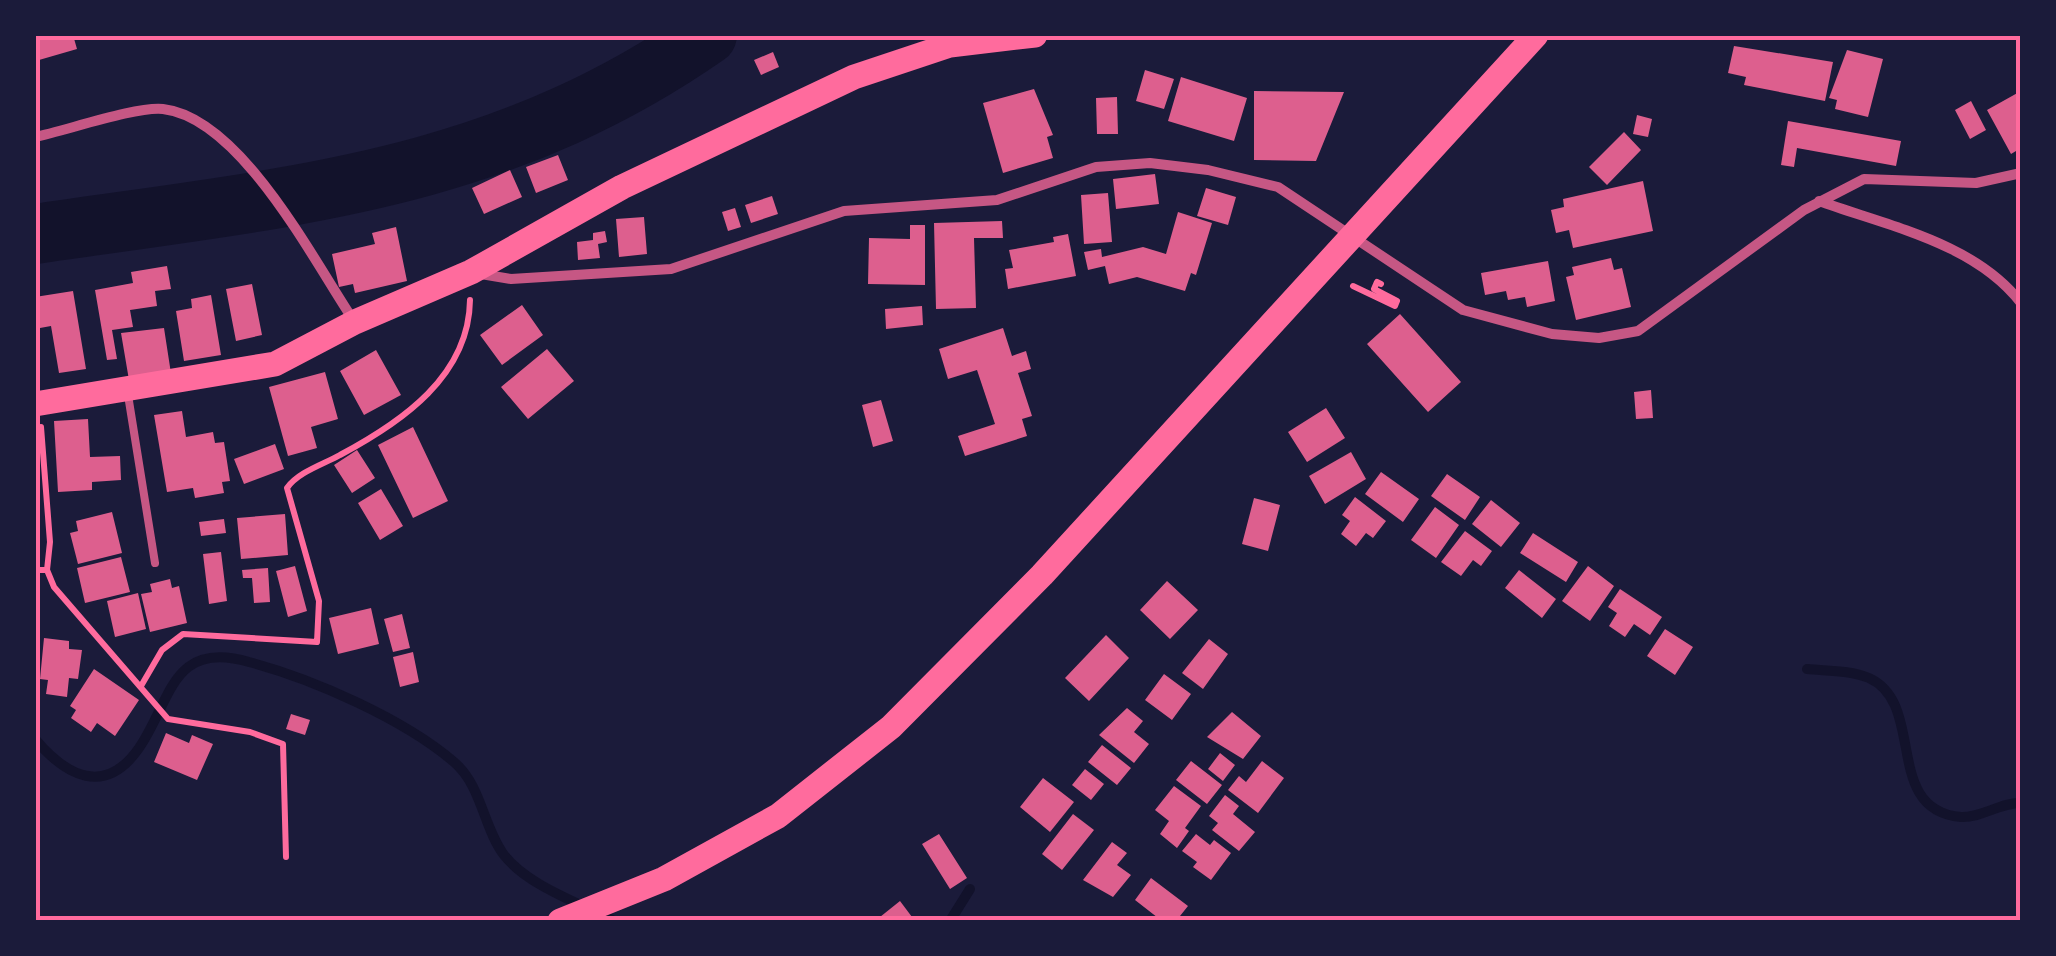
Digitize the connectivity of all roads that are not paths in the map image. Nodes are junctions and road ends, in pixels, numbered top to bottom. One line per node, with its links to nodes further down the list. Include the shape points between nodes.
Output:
1 (1035, 35): 6 (highway, via 950,45 854,77 622,187)
2 (1536, 35): 12 (highway, via 1042,575 891,727 778,816 664,879)
3 (35, 137): 8 (street, via 159,108 210,127 240,155)
4 (2021, 173): 5 (street, via 1976,183 1864,179)
5 (1819, 200): 6 (street, via 1638,330 1599,338 1552,334 1463,310 1278,187 1150,163 1096,167 997,200 844,211 672,269 511,279); 7 (street, via 1962,254 2003,279)
6 (470, 272): 8 (highway)
7 (2021, 303)
8 (354, 322): 9 (highway, via 275,364)
9 (128, 390): 10 (highway); 11 (lane)
10 (37, 403)
11 (155, 563)
12 (560, 921)

